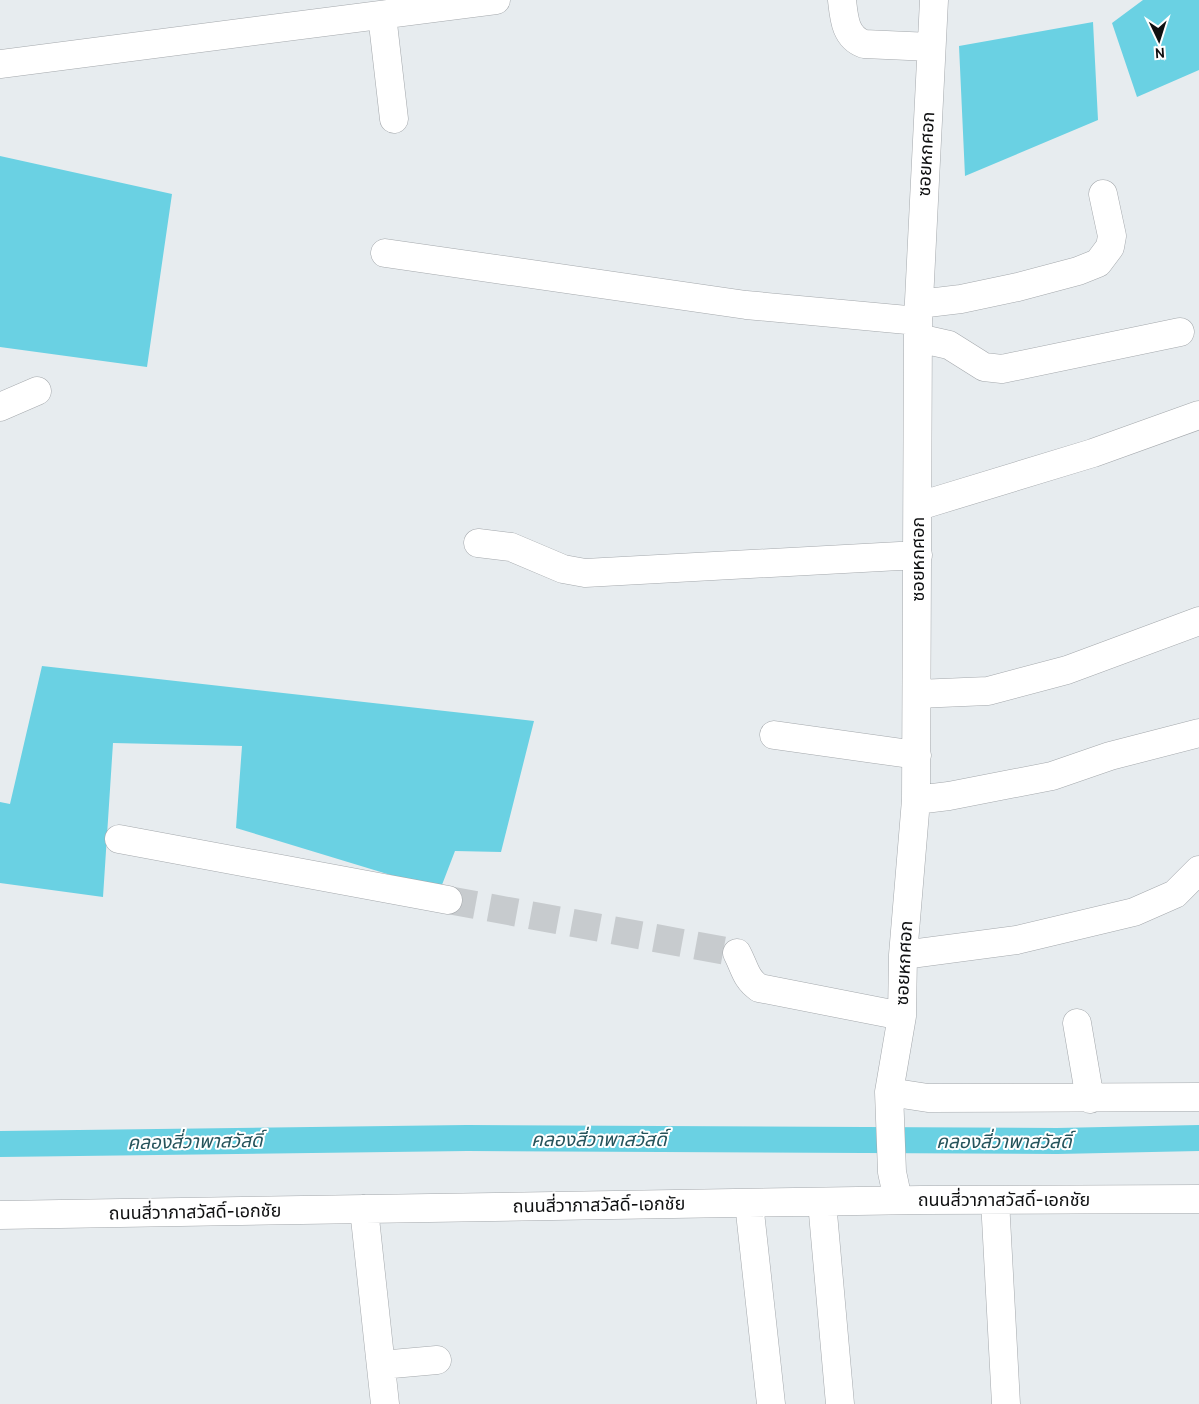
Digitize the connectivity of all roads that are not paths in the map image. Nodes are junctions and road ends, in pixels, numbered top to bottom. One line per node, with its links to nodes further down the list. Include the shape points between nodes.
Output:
1 (496, 0): 4 (street)
2 (842, 0): 5 (street, via 848,31 855,41)
3 (934, 0): 5 (street, ซอยหกศอก)
4 (382, 15): 6 (street); 7 (street)
5 (922, 47): 10 (street, ซอยหกศอก)
6 (0, 64)
7 (394, 120)
8 (1103, 194): 10 (street, via 1112,236 1110,247 1098,263 1018,287 961,299)
9 (385, 252): 10 (street, via 746,306)
10 (915, 321): 11 (street, via 984,367 1002,369); 15 (street, ซอยหกศอก)
11 (1180, 332)
12 (37, 391): 13 (street)
13 (0, 407)
14 (1199, 415): 15 (street, via 1093,453)
15 (919, 506): 17 (street, ซอยหกศอก)
16 (478, 543): 17 (street, via 511,547 563,569 585,573)
17 (918, 555): 19 (street, ซอยหกศอก)
18 (1199, 621): 19 (street, via 1067,670 1006,686)
19 (917, 694): 22 (street, ซอยหกศอก)
20 (1199, 733): 23 (street, via 1110,756 1052,776)
21 (774, 735): 22 (street)
22 (917, 755): 23 (street, ซอยหกศอก)
23 (916, 800): 28 (street, ซอยหกศอก)
24 (120, 839): 26 (street)
25 (1199, 870): 28 (street, via 1175,894 1134,912 1017,940)
26 (448, 900)
27 (737, 953): 29 (street, via 743,970 759,988)
28 (903, 955): 29 (street, ซอยหกศอก)
29 (902, 1016): 33 (street, ซอยหกศอก)
30 (1077, 1023): 32 (street)
31 (1199, 1097): 32 (street)
32 (1090, 1099): 33 (street, via 928,1098)
33 (889, 1104): 35 (street, ซอยหกศอก, via 892,1172)
34 (1199, 1199): 36 (street, ถนนสี่วาภาสวัสดิ์-เอกชัย)
35 (898, 1200): 36 (street, ถนนสี่วาภาสวัสดิ์-เอกชัย); 37 (street, ถนนสี่วาภาสวัสดิ์-เอกชัย)
36 (994, 1200): 46 (street)
37 (822, 1202): 38 (street, ถนนสี่วาภาสวัสดิ์-เอกชัย); 45 (street)
38 (749, 1203): 39 (street, ถนนสี่วาภาสวัสดิ์-เอกชัย); 44 (street)
39 (364, 1209): 40 (street, ถนนสี่วาภาสวัสดิ์-เอกชัย); 42 (street)
40 (0, 1215)
41 (437, 1360): 42 (street)
42 (381, 1365): 43 (street)
43 (385, 1404)
44 (771, 1404)
45 (840, 1404)
46 (1006, 1404)

